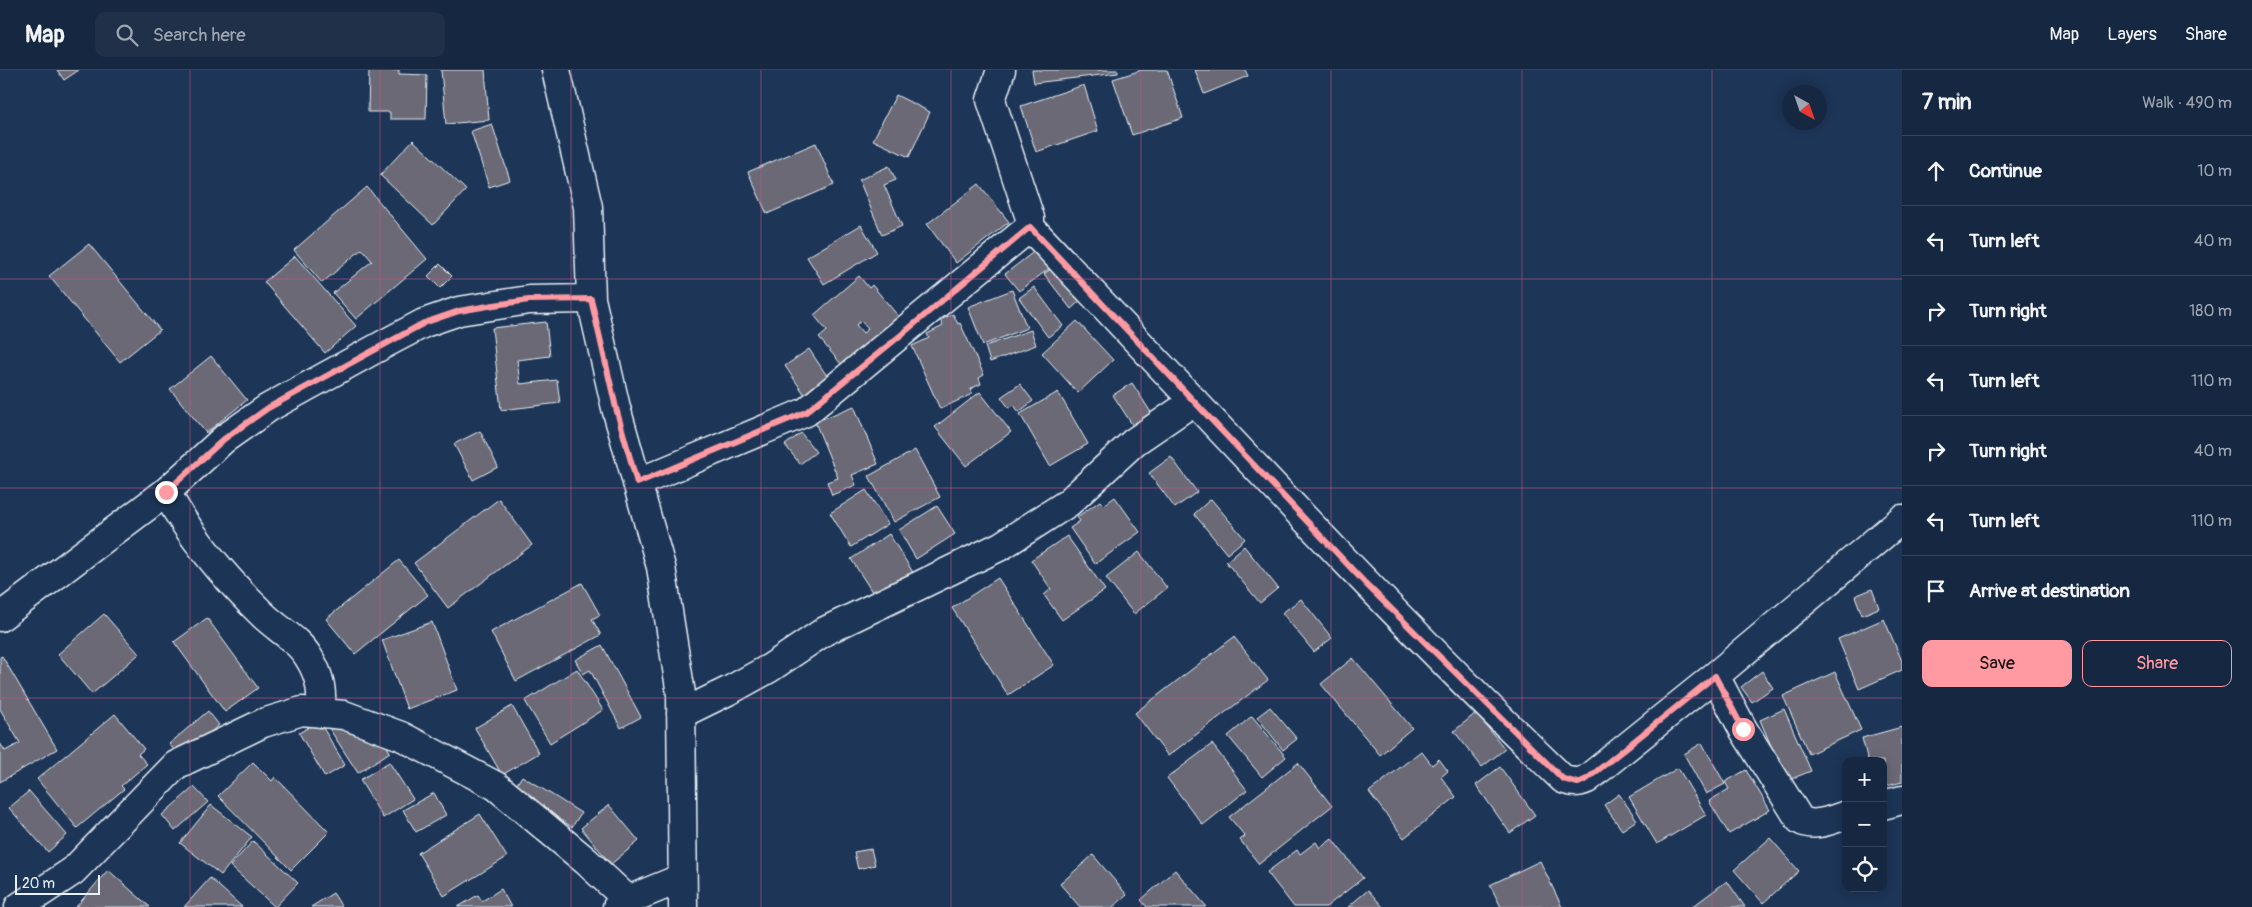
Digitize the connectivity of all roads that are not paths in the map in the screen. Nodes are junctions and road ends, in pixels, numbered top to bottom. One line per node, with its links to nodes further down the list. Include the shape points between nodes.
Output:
1 (556, 70): 4 (street, via 588,206)
2 (1001, 70): 3 (street, via 991,100 1030,218)
3 (1030, 227): 5 (street); 6 (street, via 806,412)
4 (591, 299): 6 (street); 7 (street, via 529,300 494,305 459,311 424,323 268,408 224,439)
5 (1194, 401): 10 (street, via 1365,583 1563,779 1578,783 1587,779); 12 (street, via 1134,442 1068,503 1001,546 825,631 770,668)
6 (637, 483): 12 (street, via 660,567 681,694)
7 (166, 492): 9 (street); 11 (street, via 180,517 220,570 309,657 322,689)
8 (1902, 519): 10 (street)
9 (0, 617)
10 (1715, 676): 15 (street, via 1743,729 1800,820 1814,824)
11 (321, 713): 17 (street, via 344,714 401,736 496,786 586,861); 18 (street, via 302,712 263,723 176,766 72,871)
12 (681, 714): 16 (street)
13 (1902, 800): 14 (street)
14 (1887, 804)
15 (1842, 817)
16 (682, 878): 17 (street); 19 (street)
17 (622, 904)
18 (19, 907)
19 (683, 907)

